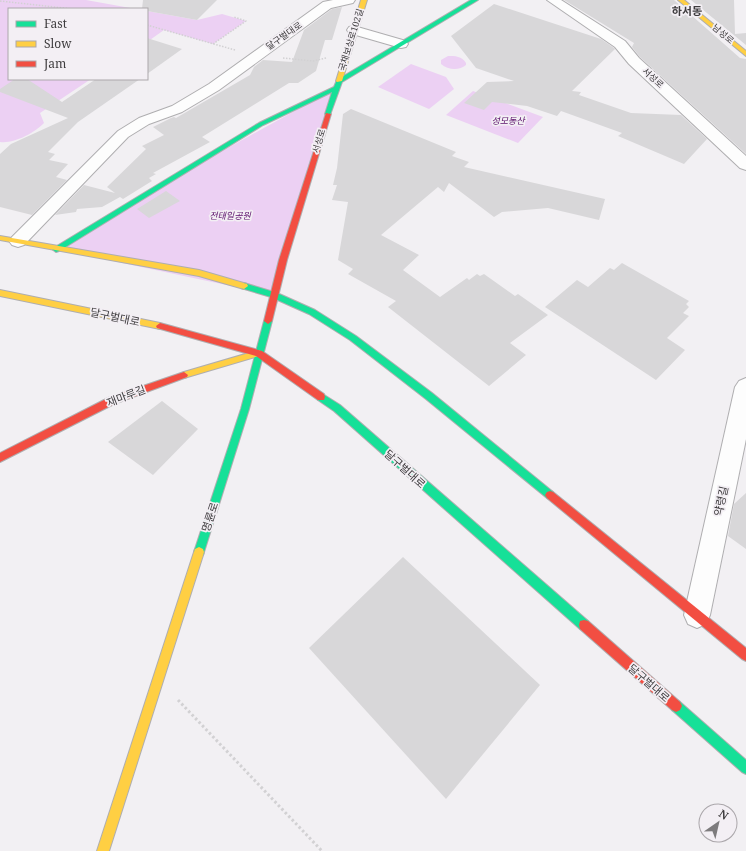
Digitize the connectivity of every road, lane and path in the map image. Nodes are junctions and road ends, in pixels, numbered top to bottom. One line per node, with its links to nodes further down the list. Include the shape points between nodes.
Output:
1 (349, 0): 15 (street, 달구벌대로, via 327,5)
2 (364, 0): 10 (street, 국채보상로102길)
3 (475, 0): 12 (street)
4 (553, 0): 17 (street, 서성로, via 620,44 634,61)
5 (681, 0): 14 (street, 남성로)
6 (0, 1): 7 (path)
7 (65, 8)
8 (234, 17): 11 (path, via 246,21)
9 (148, 25): 11 (path)
10 (354, 30): 12 (street); 13 (street, 국채보상로102길)
11 (213, 44): 15 (path)
12 (401, 44): 16 (street)
13 (347, 52): 15 (path, via 313,61); 16 (street, 국채보상로102길)
14 (746, 54)
15 (255, 56): 19 (street, 달구벌대로, via 214,87 122,134)
16 (338, 84): 20 (street, via 261,124); 22 (street, 서성로)
17 (746, 165)
18 (0, 238): 19 (street)
19 (18, 241): 20 (street)
20 (56, 249): 22 (street, via 199,273)
21 (0, 293): 23 (street, 달구벌대로, via 159,326)
22 (274, 294): 23 (street, 서성로); 26 (street, via 312,312 353,338 429,396)
23 (259, 353): 25 (street, 재마루길, via 169,380 111,401); 28 (street, 명륜로, via 245,408); 29 (street, 달구벌대로, via 337,408)
24 (746, 387): 26 (street, 약령길)
25 (0, 458)
26 (697, 615): 27 (street)
27 (746, 655)
28 (158, 679): 30 (street, 명륜로); 31 (path)
29 (746, 768)
30 (103, 851)
31 (322, 851)

